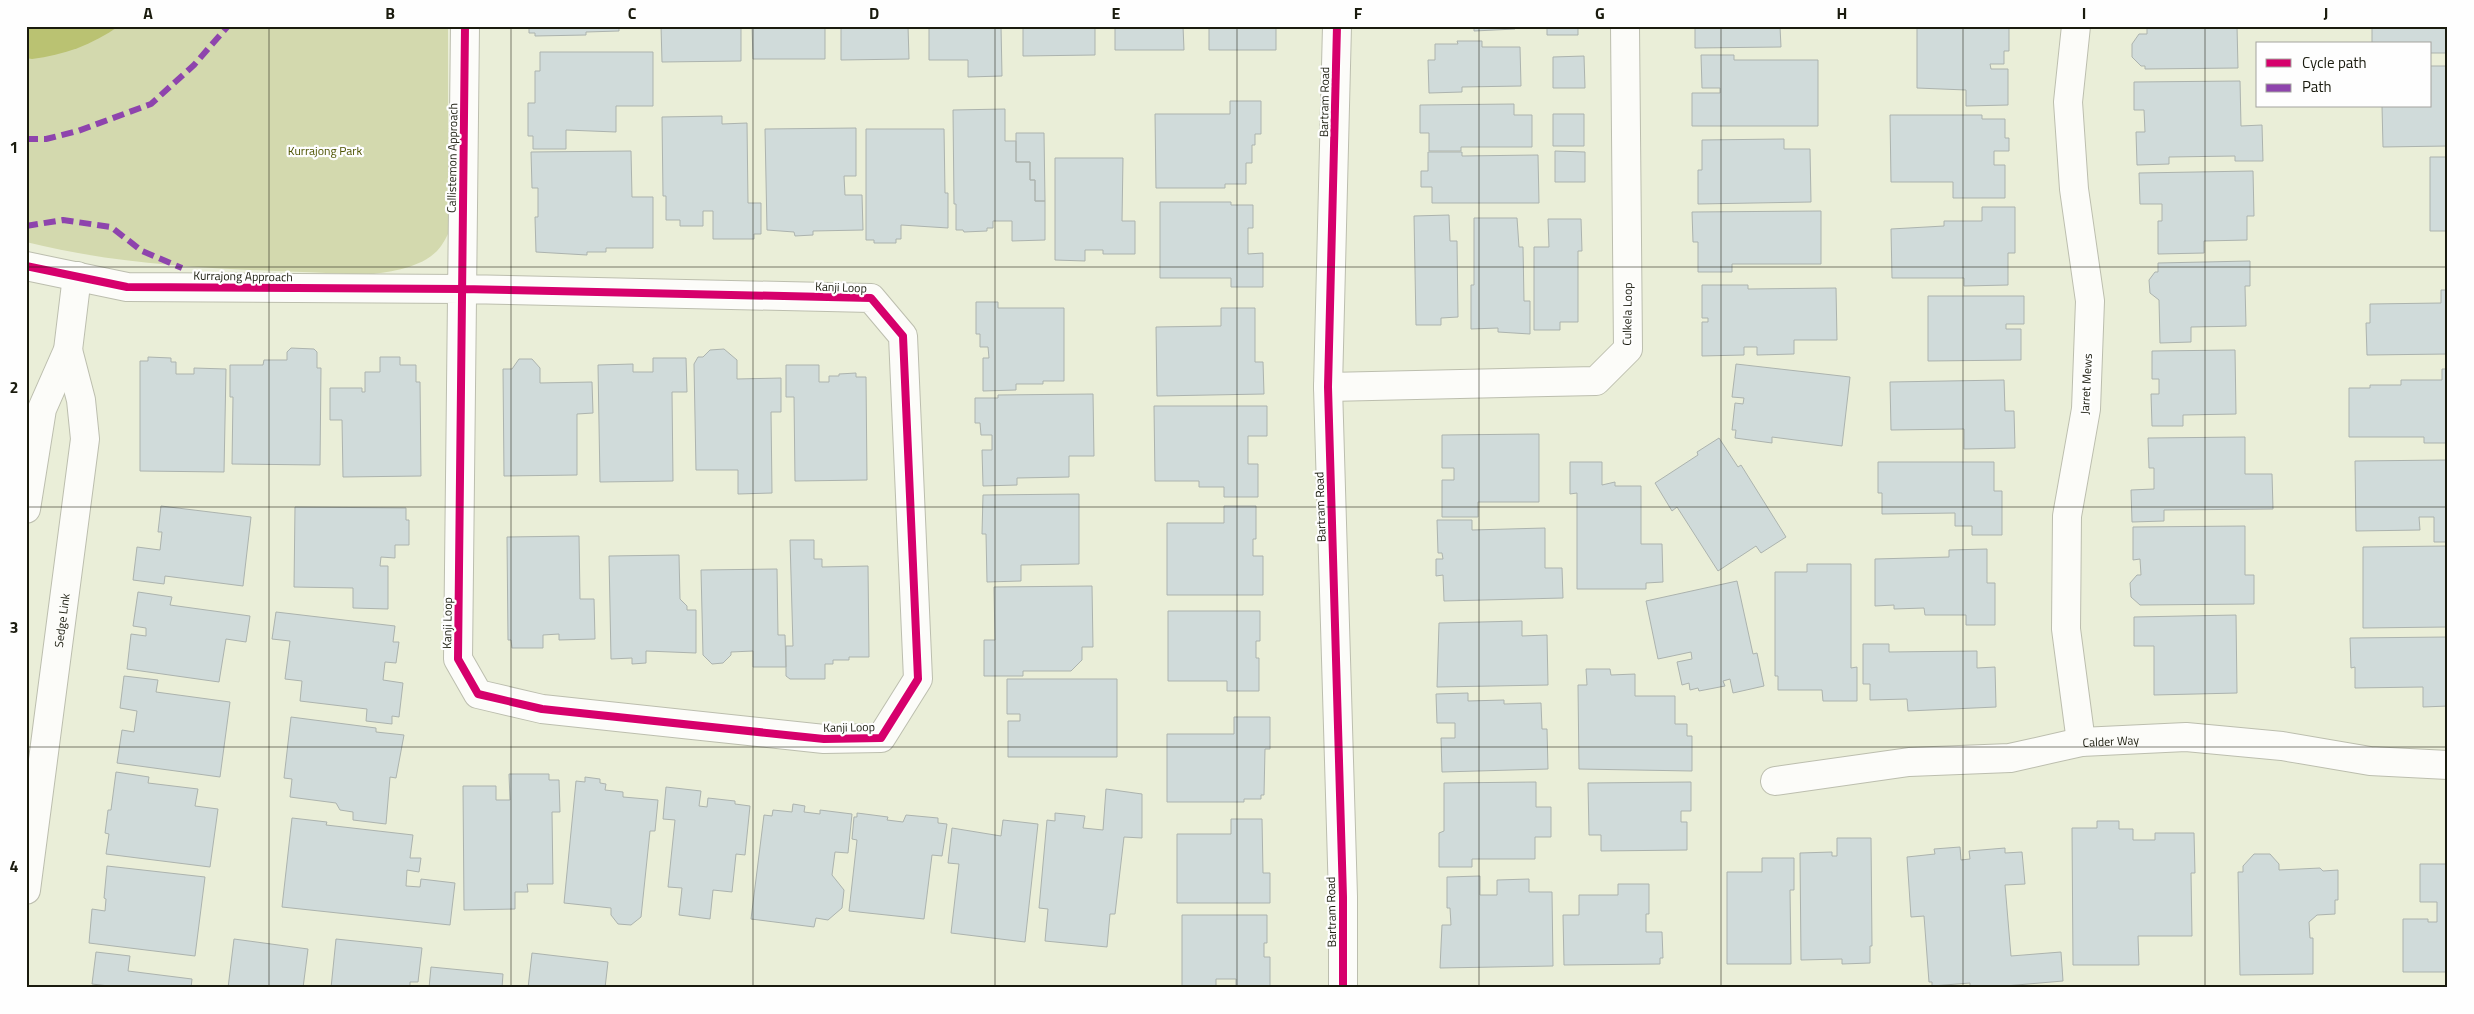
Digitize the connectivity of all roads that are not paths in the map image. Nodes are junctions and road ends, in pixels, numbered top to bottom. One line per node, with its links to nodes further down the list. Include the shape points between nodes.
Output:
1 (465, 26): 7 (street, Callistemon Approach)
2 (1337, 26): 9 (street, Bartram Road)
3 (1625, 26): 9 (street, Culkela Loop, via 1628,349 1596,381)
4 (2076, 26): 11 (street, Jarret Mews, via 2068,102 2074,189 2090,301 2086,409 2068,516 2066,629)
5 (26, 266): 6 (street, Kurrajong Approach)
6 (77, 276): 7 (street, Kurrajong Approach, via 127,287); 8 (street, Sedge Link)
7 (462, 289): 7 (street, Kanji Loop, via 458,659 478,694 542,709 824,739 881,738 918,679 918,672 903,336 872,298)
8 (68, 350): 10 (street, Sedge Link, via 42,409); 14 (street, Sedge Link, via 81,400 85,439)
9 (1328, 387): 15 (street, Bartram Road)
10 (26, 510)
11 (2082, 742): 12 (street, Calder Way, via 2186,737 2282,746 2370,761); 13 (street, Calder Way, via 2010,758 1908,762)
12 (2448, 765)
13 (1775, 781)
14 (26, 890)
15 (1343, 988)

